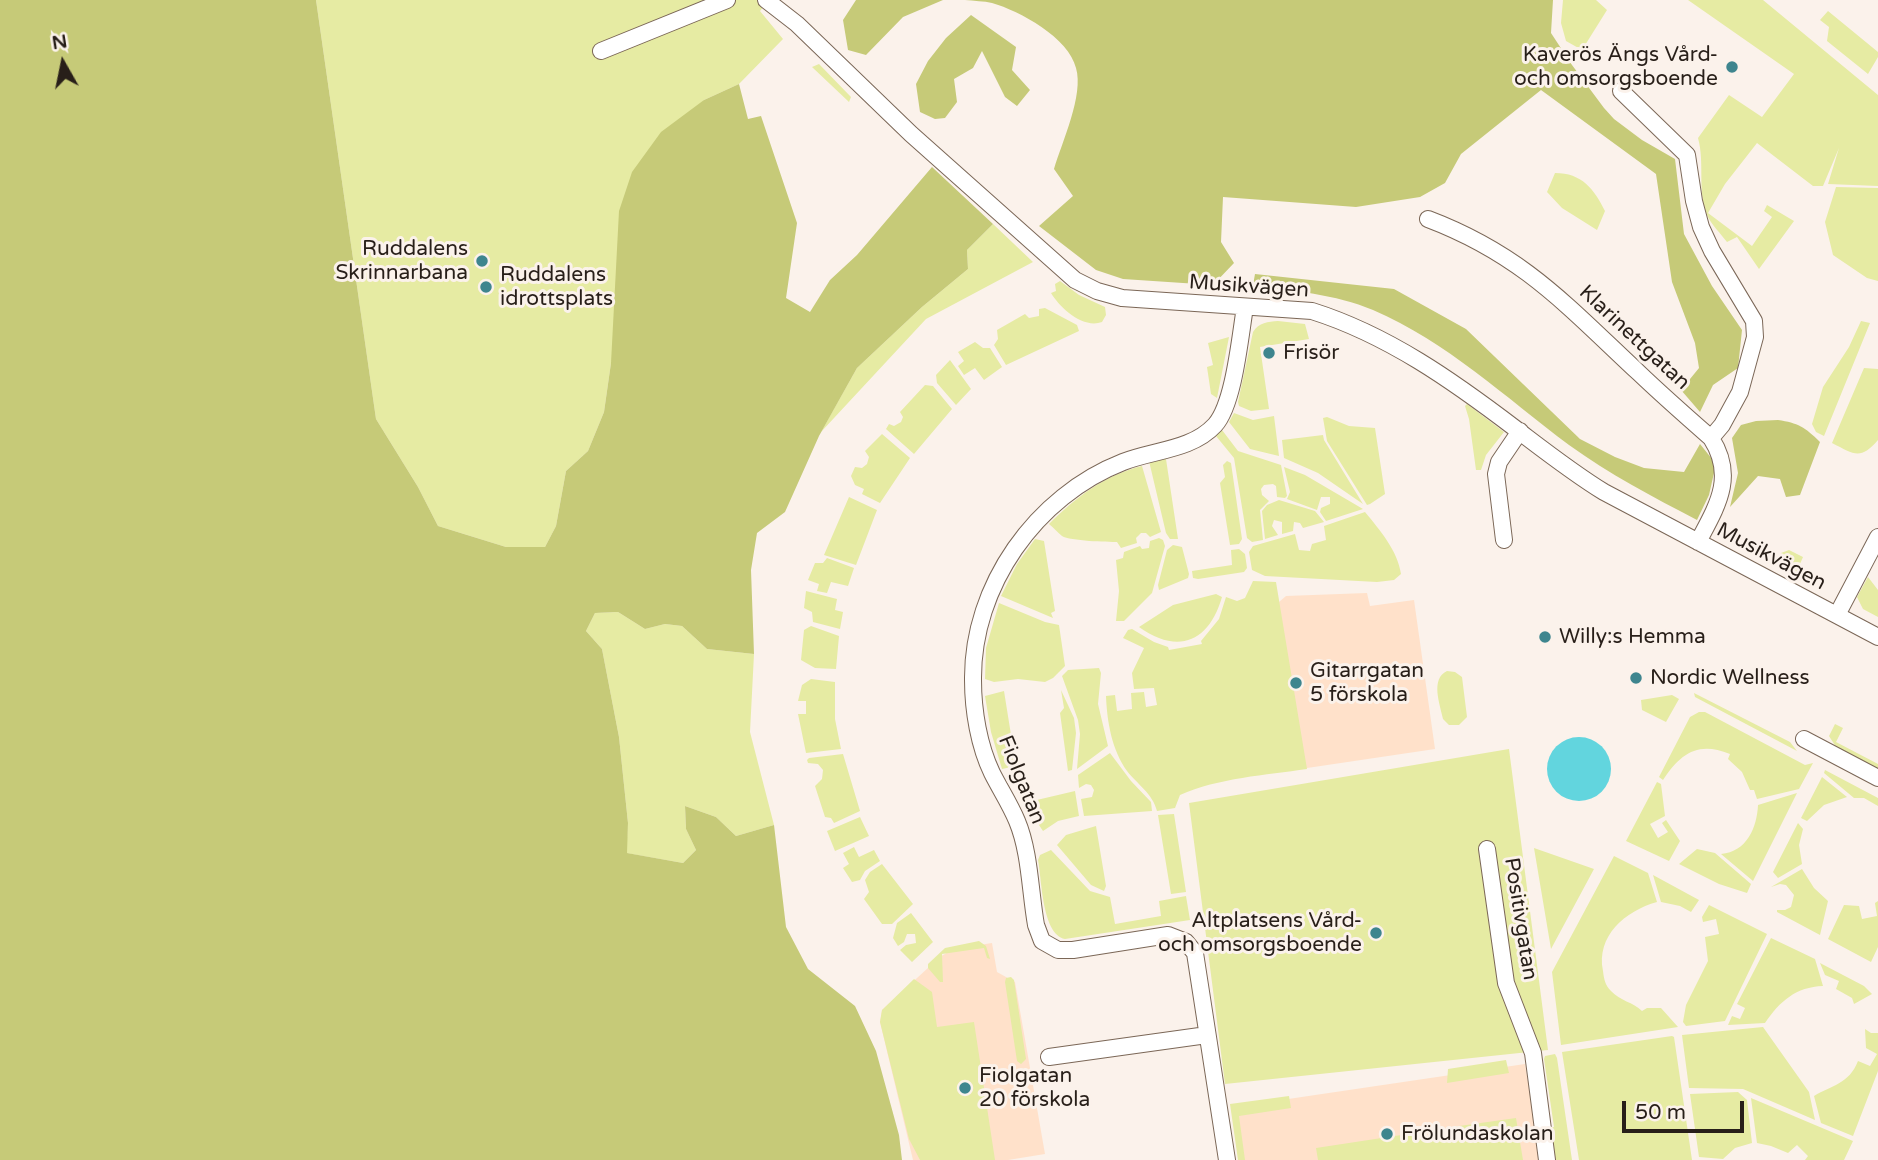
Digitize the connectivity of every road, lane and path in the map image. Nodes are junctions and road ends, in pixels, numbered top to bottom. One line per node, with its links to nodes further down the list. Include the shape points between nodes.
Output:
1 (727, 0): 3 (street)
2 (766, 0): 6 (street, Musikvägen, via 1075,280 1122,298)
3 (601, 51)
4 (1621, 91): 8 (street, via 1687,155 1701,227 1754,321 1755,337 1740,392)
5 (1428, 219): 8 (street, Klarinettgatan, via 1506,256 1539,280)
6 (1245, 307): 7 (street, Musikvägen, via 1312,311 1341,320 1428,367); 17 (street, Fiolgatan, via 1227,405 1215,425 1184,445 1109,468 1059,498 1010,556 990,595 974,650 975,703 984,751 1017,821 1042,941 1058,950 1168,935 1186,942 1195,953)
7 (1520, 431): 10 (street, via 1496,474); 11 (street, Musikvägen, via 1578,477)
8 (1711, 438): 11 (street, Klarinettgatan, via 1719,450 1724,481)
9 (1878, 537): 12 (street)
10 (1504, 540)
11 (1698, 542): 12 (street, Musikvägen)
12 (1837, 615): 13 (street, Musikvägen)
13 (1878, 637)
14 (1804, 738): 15 (street)
15 (1878, 778)
16 (1487, 849): 20 (street, Positivgatan, via 1506,983 1534,1053)
17 (1208, 1035): 18 (street); 19 (street, Fiolgatan)
18 (1049, 1057)
19 (1227, 1160)
20 (1548, 1160)

